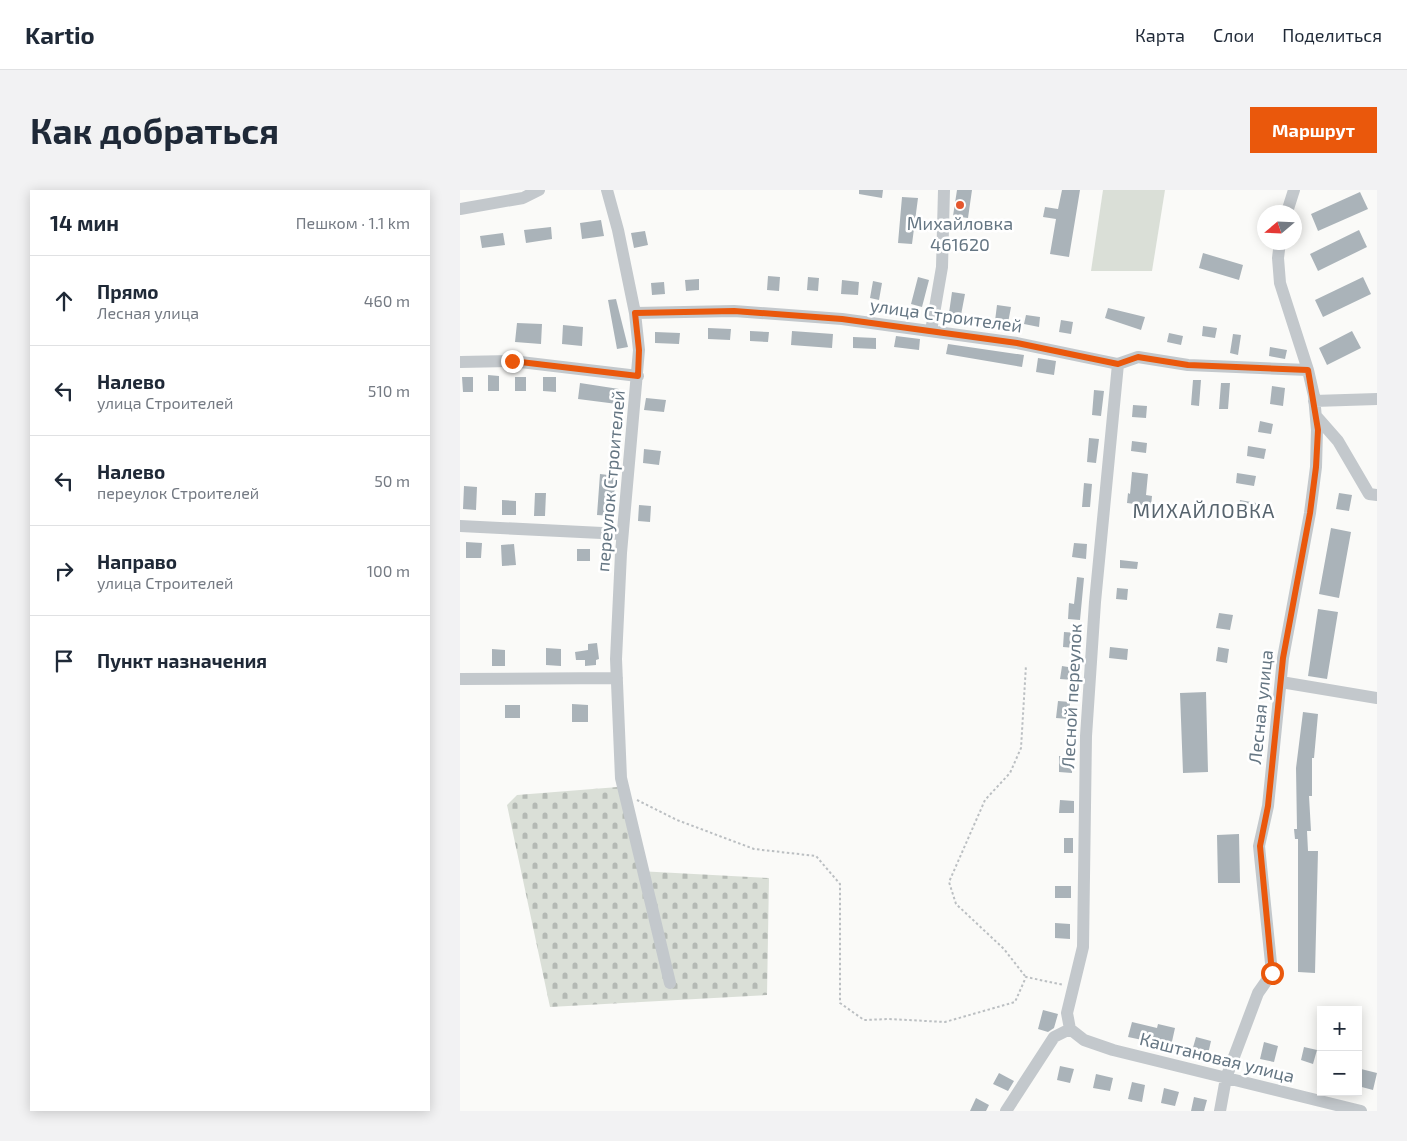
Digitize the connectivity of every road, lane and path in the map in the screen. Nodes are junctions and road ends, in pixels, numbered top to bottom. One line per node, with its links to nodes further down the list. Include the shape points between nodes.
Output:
1 (539, 190): 6 (street, via 523,198)
2 (607, 190): 8 (street, переулок Строителей)
3 (944, 190): 9 (street, via 942,267)
4 (1294, 190): 5 (street)
5 (1290, 205)
6 (460, 209)
7 (1279, 250): 12 (street, Лесная улица, via 1280,283)
8 (635, 313): 9 (street, улица Строителей, via 734,311 842,319); 13 (street, переулок Строителей)
9 (931, 331): 11 (street, улица Строителей, via 1017,343)
10 (460, 362): 13 (street, via 512,361)
11 (1118, 364): 12 (street, улица Строителей, via 1138,357 1188,365); 28 (street, Лесной переулок, via 1095,602 1086,736 1082,947)
12 (1308, 370): 15 (street, Лесная улица)
13 (638, 376): 19 (street, переулок Строителей)
14 (1377, 399): 15 (street)
15 (1314, 401): 16 (street, Лесная улица)
16 (1316, 416): 17 (street, via 1338,441 1369,494); 23 (street, Лесная улица, via 1316,467)
17 (1377, 495)
18 (460, 526): 19 (street)
19 (622, 534): 21 (street, переулок Строителей)
20 (1026, 665): 26 (path, via 1021,748 1010,772 985,800 949,882 956,904 1004,949)
21 (617, 678): 22 (street); 27 (street, переулок Строителей, via 621,778)
22 (460, 679)
23 (1281, 682): 24 (street); 30 (street, Лесная улица, via 1268,806 1260,846 1272,973 1258,993)
24 (1377, 698)
25 (636, 800): 26 (path, via 754,849 816,856 840,884 840,1003 864,1020 944,1022 1015,1002)
26 (1026, 977): 28 (path)
27 (670, 983)
28 (1073, 989): 29 (street, Лесной переулок, via 1068,1013)
29 (1070, 1029): 30 (street, Каштановая улица, via 1084,1040 1113,1050); 31 (street, via 1054,1037)
30 (1226, 1078): 32 (street, Лесная улица); 33 (street, Каштановая улица)
31 (1006, 1111)
32 (1220, 1111)
33 (1361, 1111)

